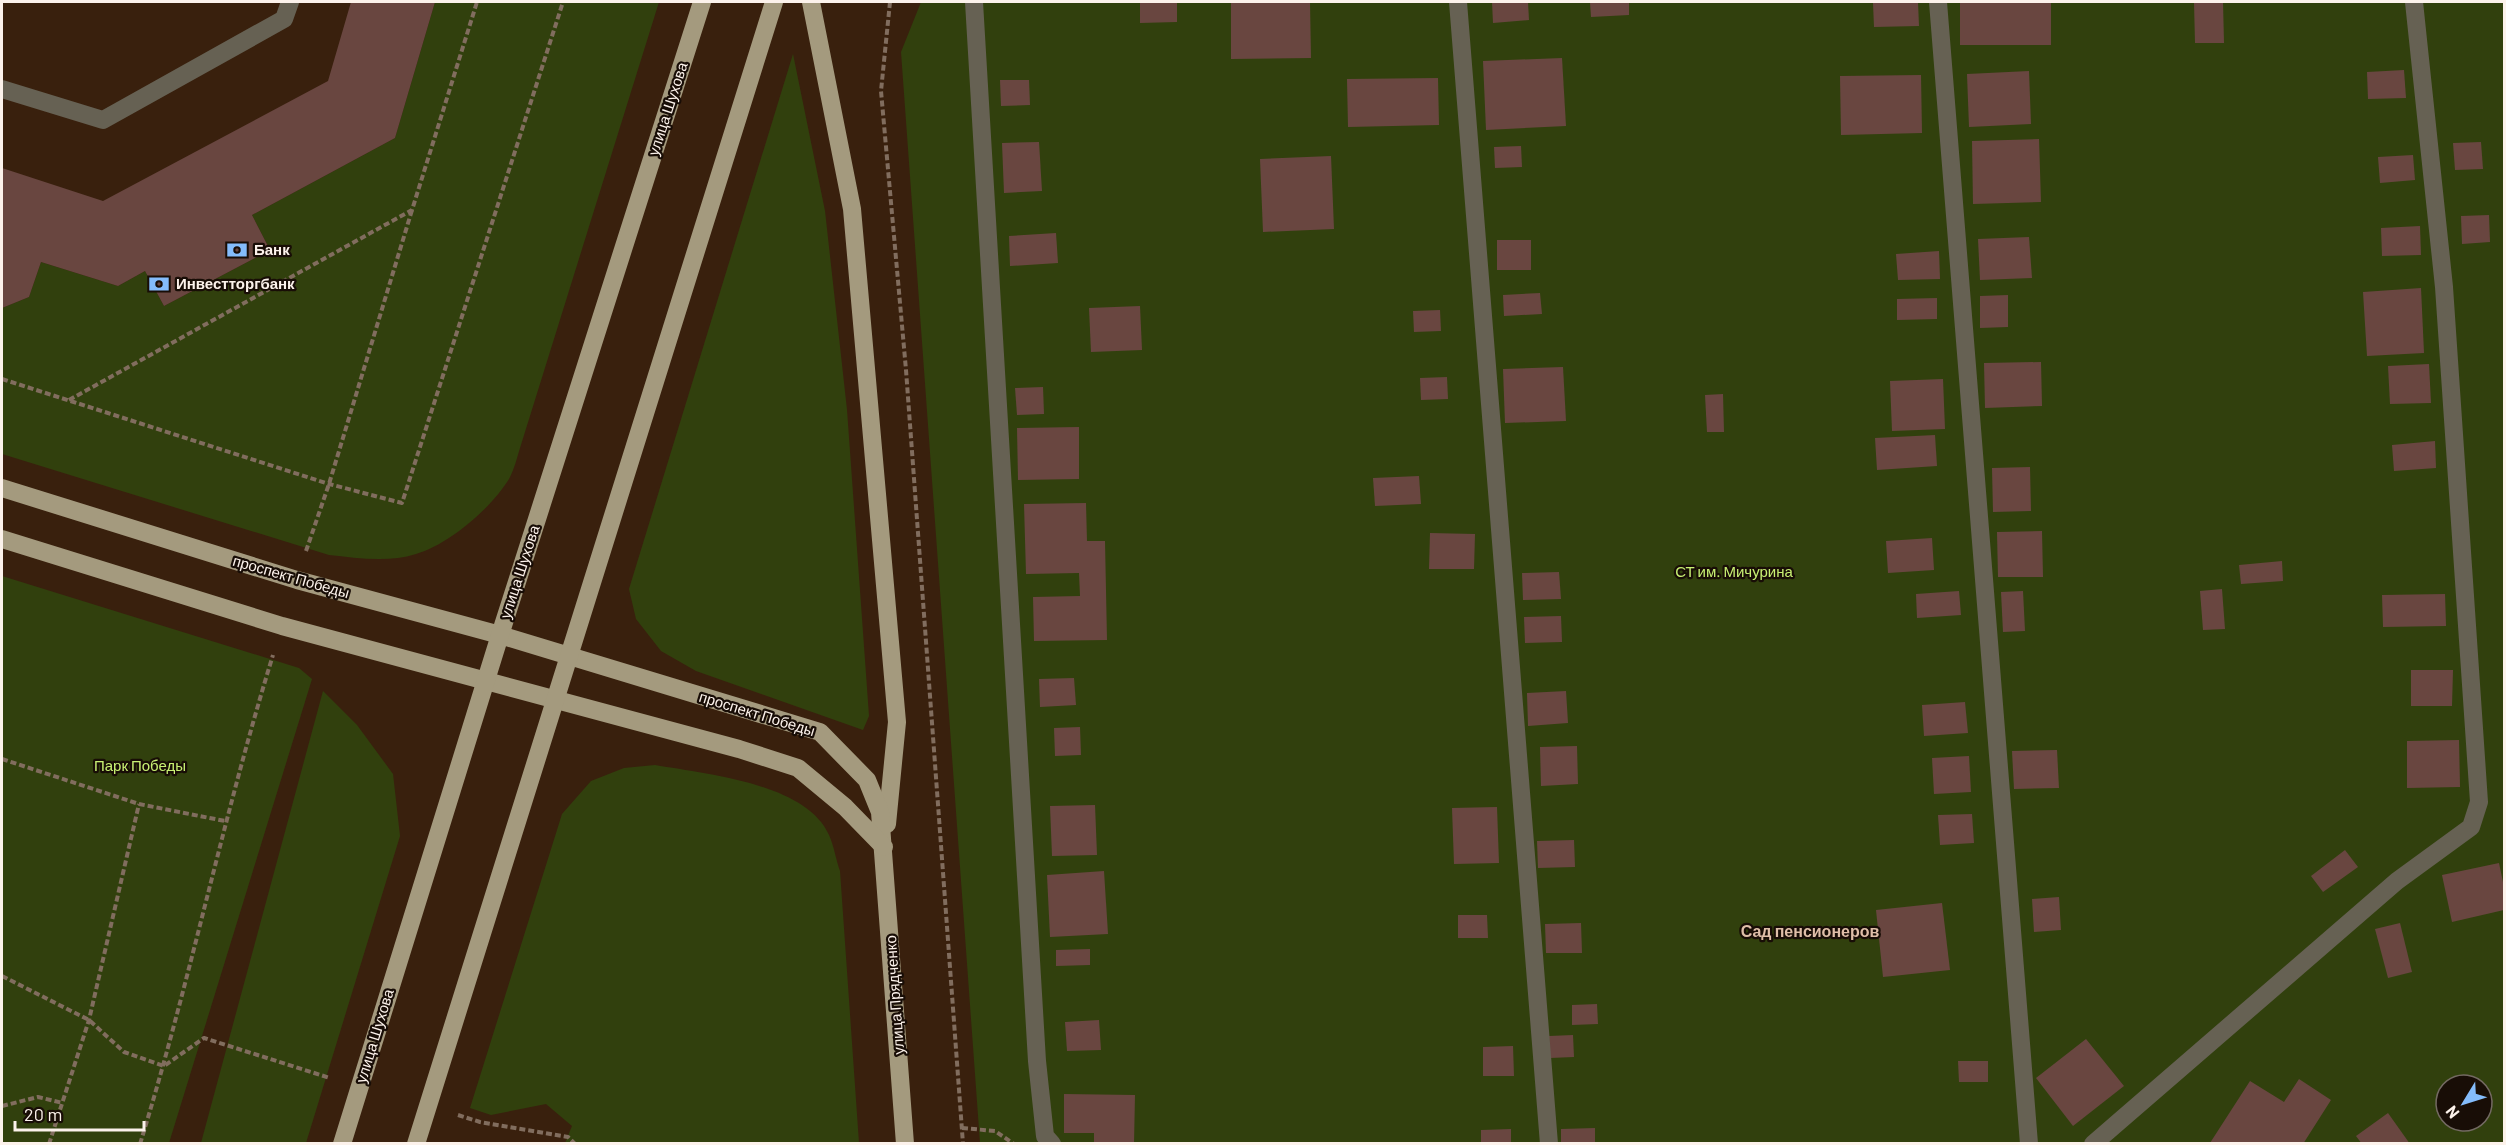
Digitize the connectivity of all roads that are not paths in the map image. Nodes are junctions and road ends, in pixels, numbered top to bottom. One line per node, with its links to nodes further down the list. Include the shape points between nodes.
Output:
1 (290, 2): 9 (lane, via 284,19 102,120)
2 (702, 2): 12 (main road, улица Шухова)
3 (774, 2): 13 (main road)
4 (811, 2): 16 (main road, via 852,209 897,722)
5 (974, 2): 20 (lane, via 1037,1061 1045,1136)
6 (1458, 2): 21 (lane)
7 (1938, 2): 22 (lane)
8 (2414, 2): 23 (lane, via 2444,287 2479,802 2471,827 2397,881)
9 (2, 89)
10 (2, 488): 12 (main road, проспект Победы, via 297,580)
11 (2, 539): 14 (main road, via 282,626)
12 (500, 635): 13 (main road, проспект Победы); 14 (main road, улица Шухова)
13 (568, 656): 15 (main road); 16 (main road, проспект Победы, via 820,732 867,780 880,812)
14 (485, 682): 15 (main road); 17 (main road, улица Шухова)
15 (554, 701): 16 (main road, via 798,768 845,807); 18 (main road)
16 (884, 847): 19 (main road, улица Прядченко)
17 (342, 1143)
18 (416, 1143)
19 (905, 1143)
20 (1052, 1143)
21 (1548, 1143)
22 (2030, 1143)
23 (2093, 1143)

